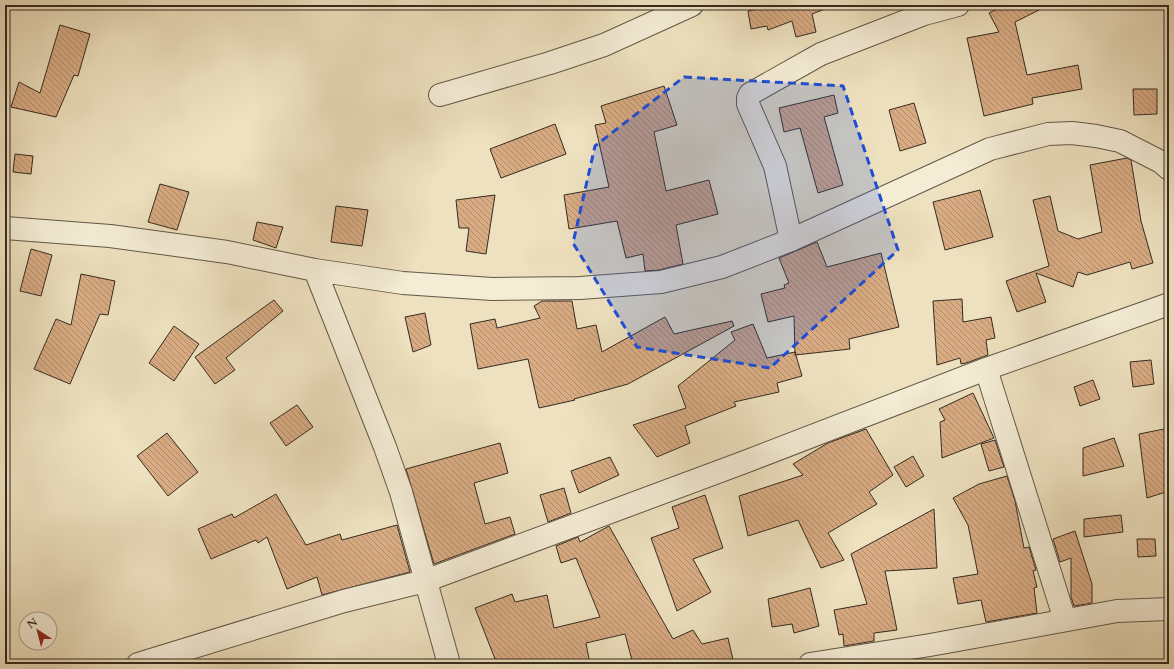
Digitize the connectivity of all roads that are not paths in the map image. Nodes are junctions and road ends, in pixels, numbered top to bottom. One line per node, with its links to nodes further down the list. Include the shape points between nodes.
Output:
1 (692, 5): 3 (street, via 604,45)
2 (958, 5): 6 (street, via 924,14 821,54 750,94 748,104 775,166)
3 (440, 95)
4 (1169, 169): 6 (street, via 1161,162 1120,141 1072,133 1048,134 990,149)
5 (5, 228): 7 (street, via 110,236 228,252)
6 (791, 240): 7 (street, via 722,267 661,282 580,288 492,289 402,283)
7 (315, 270): 10 (street, via 385,446 412,528)
8 (1169, 304): 9 (street)
9 (986, 369): 10 (street); 12 (street)
10 (425, 581): 13 (street, via 344,601); 14 (street)
11 (1169, 609): 12 (street, via 1117,611)
12 (1065, 620): 15 (street)
13 (138, 664)
14 (449, 664)
15 (810, 664)

